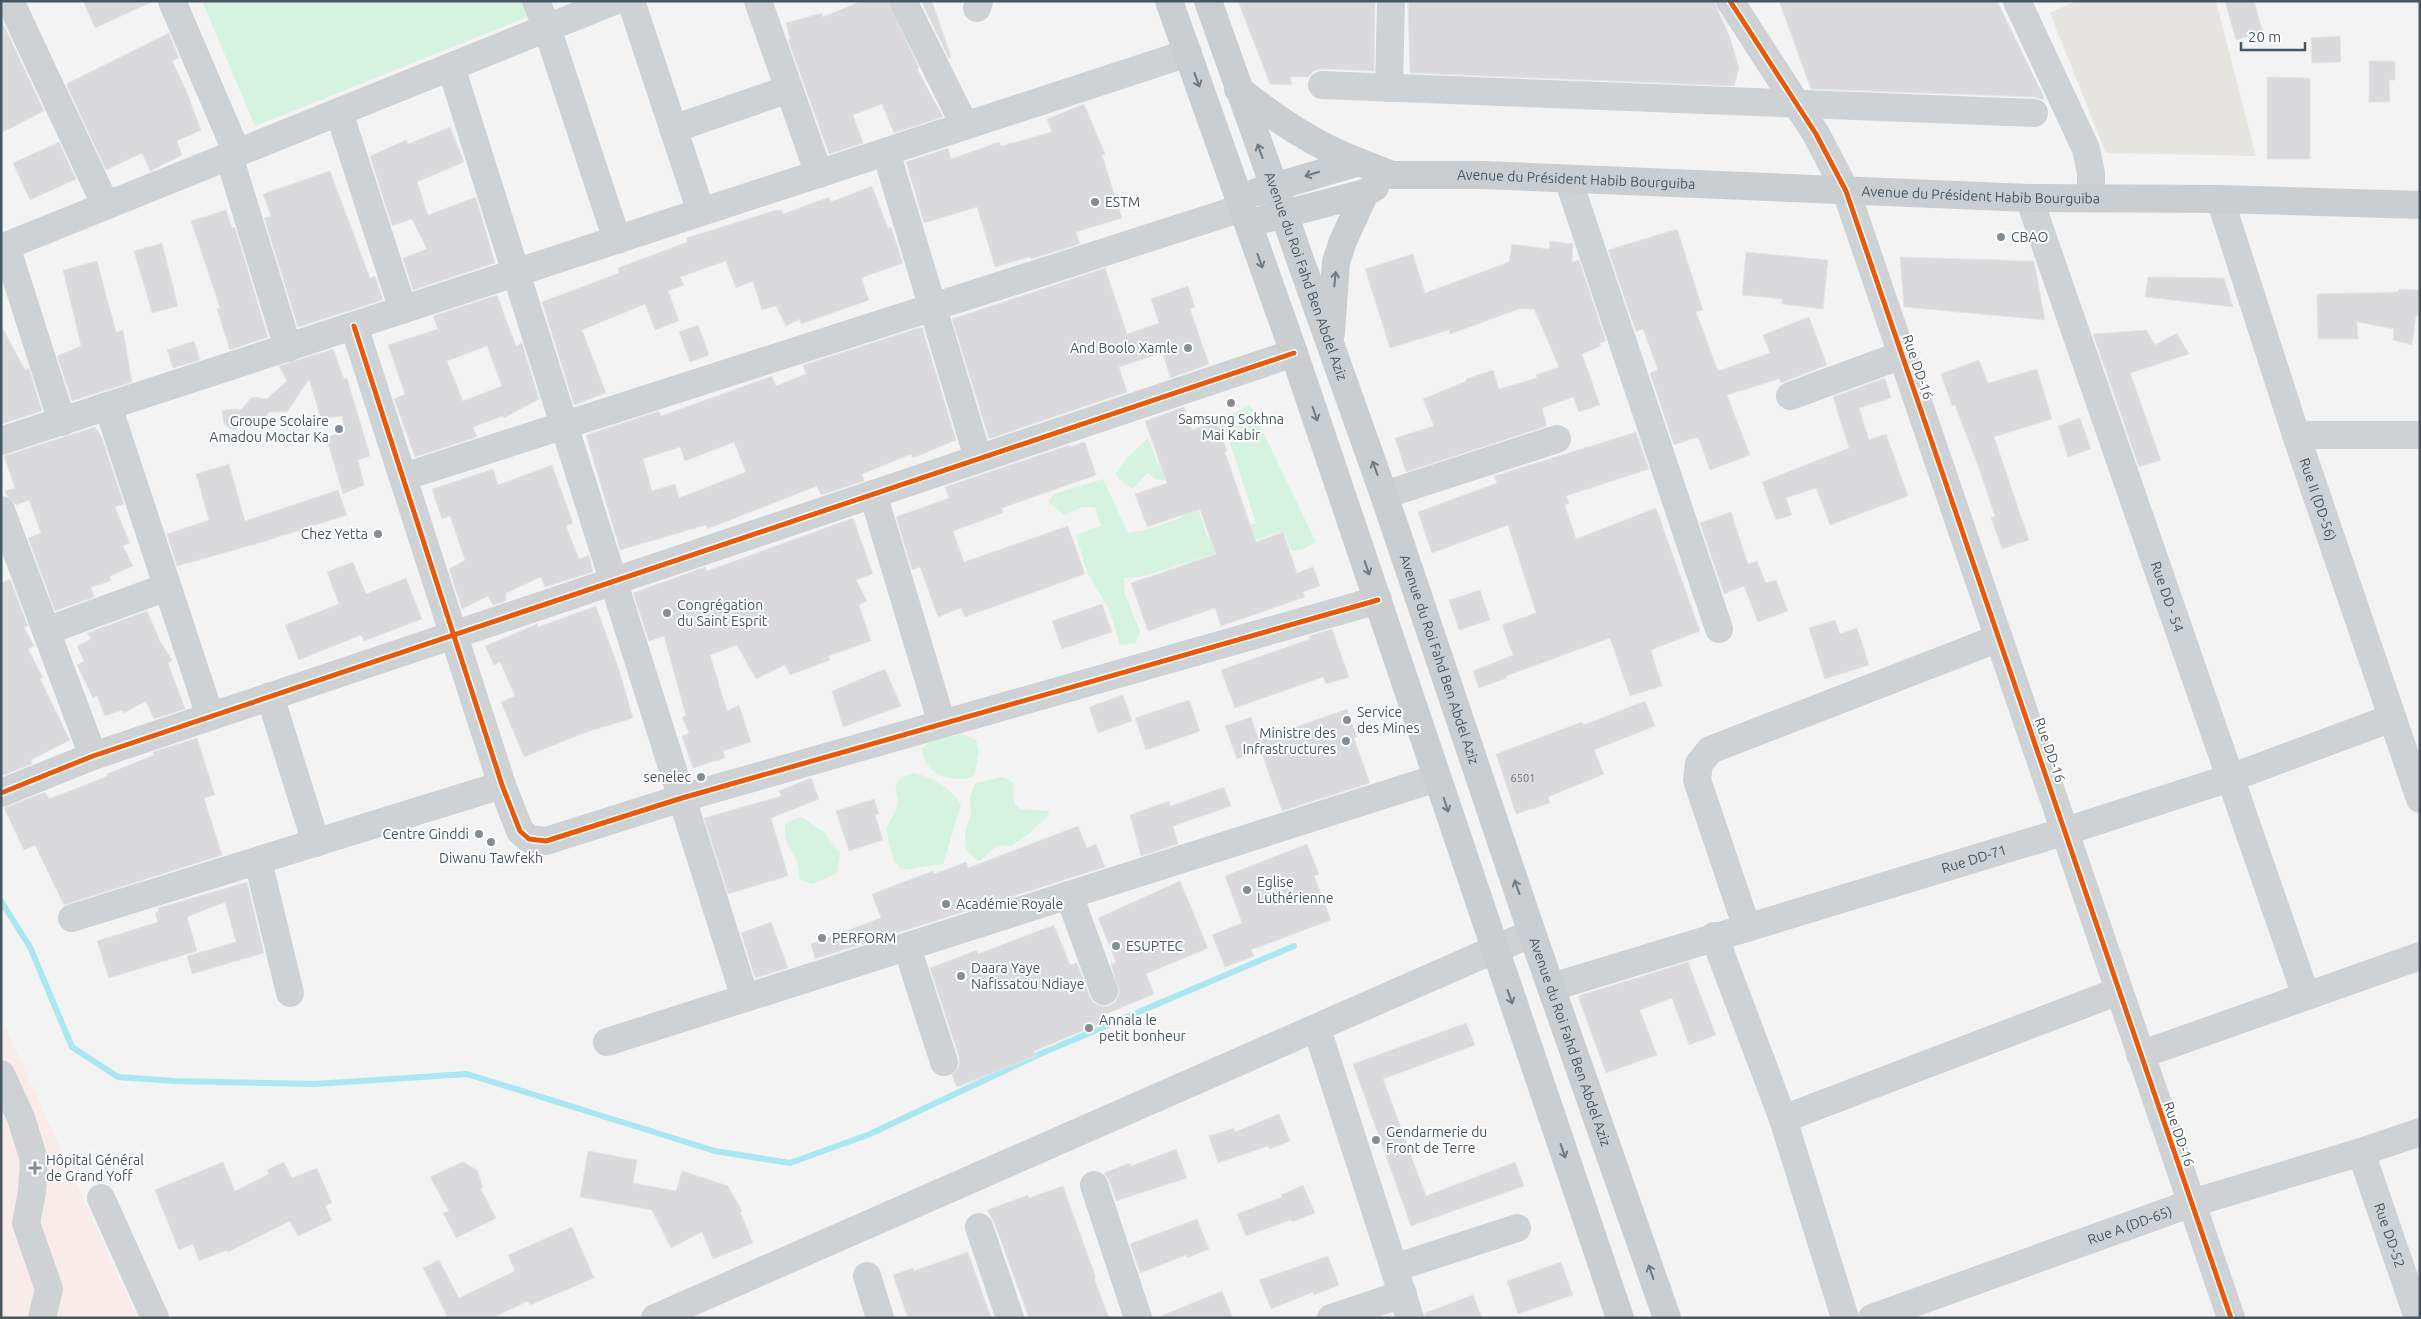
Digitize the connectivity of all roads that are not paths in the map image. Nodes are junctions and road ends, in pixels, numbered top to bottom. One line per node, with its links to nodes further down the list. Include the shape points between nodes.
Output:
1 (10, 1): 38 (street)
2 (172, 1): 26 (street)
3 (536, 1): 13 (street)
4 (614, 1): 13 (street)
5 (630, 1): 24 (street)
6 (758, 1): 18 (street)
7 (903, 1): 23 (street)
8 (1169, 1): 14 (main road)
9 (1208, 1): 19 (main road, Avenue du Roi Fahd Ben Abdel Aziz)
10 (1391, 1): 17 (street)
11 (1730, 1): 20 (street, Rue DD-16)
12 (2017, 1): 35 (street, via 2086,149 2091,172)
13 (547, 28): 15 (street); 42 (street)
14 (1188, 53): 23 (street); 39 (main road, one-way to 39)
15 (451, 67): 21 (street); 44 (street)
16 (1322, 85): 17 (street)
17 (1389, 88): 20 (street)
18 (789, 89): 24 (street); 28 (street)
19 (1238, 89): 27 (main road, via 1329,151); 31 (main road, Avenue du Roi Fahd Ben Abdel Aziz, one-way to 19)
20 (1797, 104): 22 (street); 32 (street, Rue DD-16)
21 (339, 112): 26 (street); 46 (street)
22 (2034, 113)
23 (965, 126): 25 (street)
24 (673, 129): 40 (street)
25 (886, 152): 28 (street); 45 (street)
26 (233, 155): 38 (street); 49 (street)
27 (1359, 162): 29 (main road); 31 (main road, one-way to 31)
28 (819, 174): 40 (street)
29 (1392, 175): 30 (main road, Avenue du Président Habib Bourguiba); 33 (main road)
30 (1568, 179): 32 (main road, Avenue du Président Habib Bourguiba); 68 (street)
31 (1273, 187): 39 (main road); 41 (main road, Avenue du Roi Fahd Ben Abdel Aziz)
32 (1846, 191): 34 (main road, Avenue du Président Habib Bourguiba); 51 (street, Rue DD-16)
33 (1365, 193): 41 (main road); 48 (main road, one-way to 33, via 1336,262)
34 (2029, 198): 35 (main road, Avenue du Président Habib Bourguiba); 78 (street, Rue DD - 54)
35 (2091, 198): 36 (main road, Avenue du Président Habib Bourguiba)
36 (2220, 199): 37 (main road, Avenue du Président Habib Bourguiba); 56 (street, Rue II (DD-56))
37 (2420, 205)
38 (106, 206): 43 (street)
39 (1243, 210): 41 (main road); 45 (street); 50 (main road, one-way to 50)
40 (702, 212): 42 (street)
41 (1283, 214): 48 (main road, Avenue du Roi Fahd Ben Abdel Aziz)
42 (616, 240): 44 (street)
43 (4, 247): 54 (street)
44 (516, 273): 46 (street); 55 (street)
45 (933, 307): 55 (street); 60 (street)
46 (403, 310): 47 (street)
47 (354, 326): 49 (street); 61 (street)
48 (1330, 345): 63 (main road, Avenue du Roi Fahd Ben Abdel Aziz, one-way to 48)
49 (288, 348): 53 (street)
50 (1294, 352): 60 (street); 67 (main road, one-way to 67)
51 (1902, 354): 52 (street); 71 (street, Rue DD-16)
52 (1790, 396)
53 (108, 406): 54 (street); 66 (street)
54 (62, 422): 59 (street)
55 (564, 425): 61 (street); 65 (street)
56 (2296, 434): 57 (street); 74 (street, Rue II (DD-56))
57 (2420, 435)
58 (1557, 439): 63 (street)
59 (1, 441)
60 (978, 458): 62 (street)
61 (403, 476): 70 (street)
62 (874, 494): 65 (street); 75 (street)
63 (1384, 495): 89 (main road, Avenue du Roi Fahd Ben Abdel Aziz, one-way to 63)
64 (1, 510): 69 (street)
65 (613, 581): 70 (street); 82 (street)
66 (168, 587): 69 (street); 73 (street)
67 (1378, 600): 75 (street); 77 (main road)
68 (1720, 629)
69 (46, 631): 76 (street)
70 (454, 635): 72 (street); 80 (street)
71 (2000, 638): 83 (street, Rue DD-16); 88 (street, via 1710,750 1699,764 1697,780)
72 (270, 696): 73 (street); 84 (street)
73 (210, 716): 76 (street)
74 (2392, 718): 78 (street, Rue DD-71); 79 (street, Rue II (DD-56))
75 (942, 724): 82 (street)
76 (93, 756): 81 (street)
77 (1437, 778): 86 (street); 92 (main road, one-way to 92)
78 (2230, 778): 83 (street, Rue DD-71); 98 (street, Rue DD - 54)
79 (2417, 782)
80 (502, 785): 82 (street, via 520,831 529,839 546,840); 84 (street)
81 (1, 793)
82 (682, 798): 99 (street)
83 (2066, 831): 88 (street, Rue DD-71); 96 (street, Rue DD-16)
84 (316, 843): 85 (street)
85 (258, 861): 87 (street); 97 (street)
86 (1069, 895): 91 (street); 95 (street)
87 (72, 918)
88 (1746, 928): 90 (street, Rue DD-71)
89 (1532, 933): 92 (street); 94 (main road, Avenue du Roi Fahd Ben Abdel Aziz)
90 (1714, 936): 94 (street, Rue DD-71); 105 (street)
91 (907, 946): 99 (street); 103 (street)
92 (1494, 951): 100 (street); 123 (main road, one-way to 123)
93 (2420, 956): 98 (street)
94 (1552, 987): 124 (main road, Avenue du Roi Fahd Ben Abdel Aziz, one-way to 94)
95 (1104, 991)
96 (2119, 991): 102 (street, Rue DD-16); 105 (street)
97 (290, 993)
98 (2306, 996): 102 (street)
99 (744, 998): 101 (street)
100 (1317, 1029): 113 (street); 118 (street)
101 (607, 1042)
102 (2140, 1055): 110 (street, Rue DD-16)
103 (944, 1062)
104 (1, 1074): 116 (street, via 21,1118 34,1160 26,1223 49,1289)
105 (1783, 1118): 125 (street)
106 (2420, 1132): 107 (street, Rue A (DD-65))
107 (2361, 1152): 110 (street, Rue A (DD-65)); 128 (street, Rue DD-52)
108 (1094, 1185): 121 (street)
109 (101, 1198): 117 (street)
110 (2192, 1204): 126 (street, Rue A (DD-65)); 127 (street, Rue DD-16)
111 (979, 1227): 120 (street)
112 (1517, 1228): 113 (street)
113 (1394, 1268): 115 (street)
114 (867, 1276): 119 (street)
115 (1407, 1306): 122 (street)
116 (42, 1318)
117 (155, 1318)
118 (656, 1318)
119 (880, 1318)
120 (1010, 1318)
121 (1138, 1318)
122 (1331, 1318)
123 (1620, 1318)
124 (1667, 1318)
125 (1845, 1318)
126 (1872, 1318)
127 (2231, 1318)
128 (2418, 1318)

